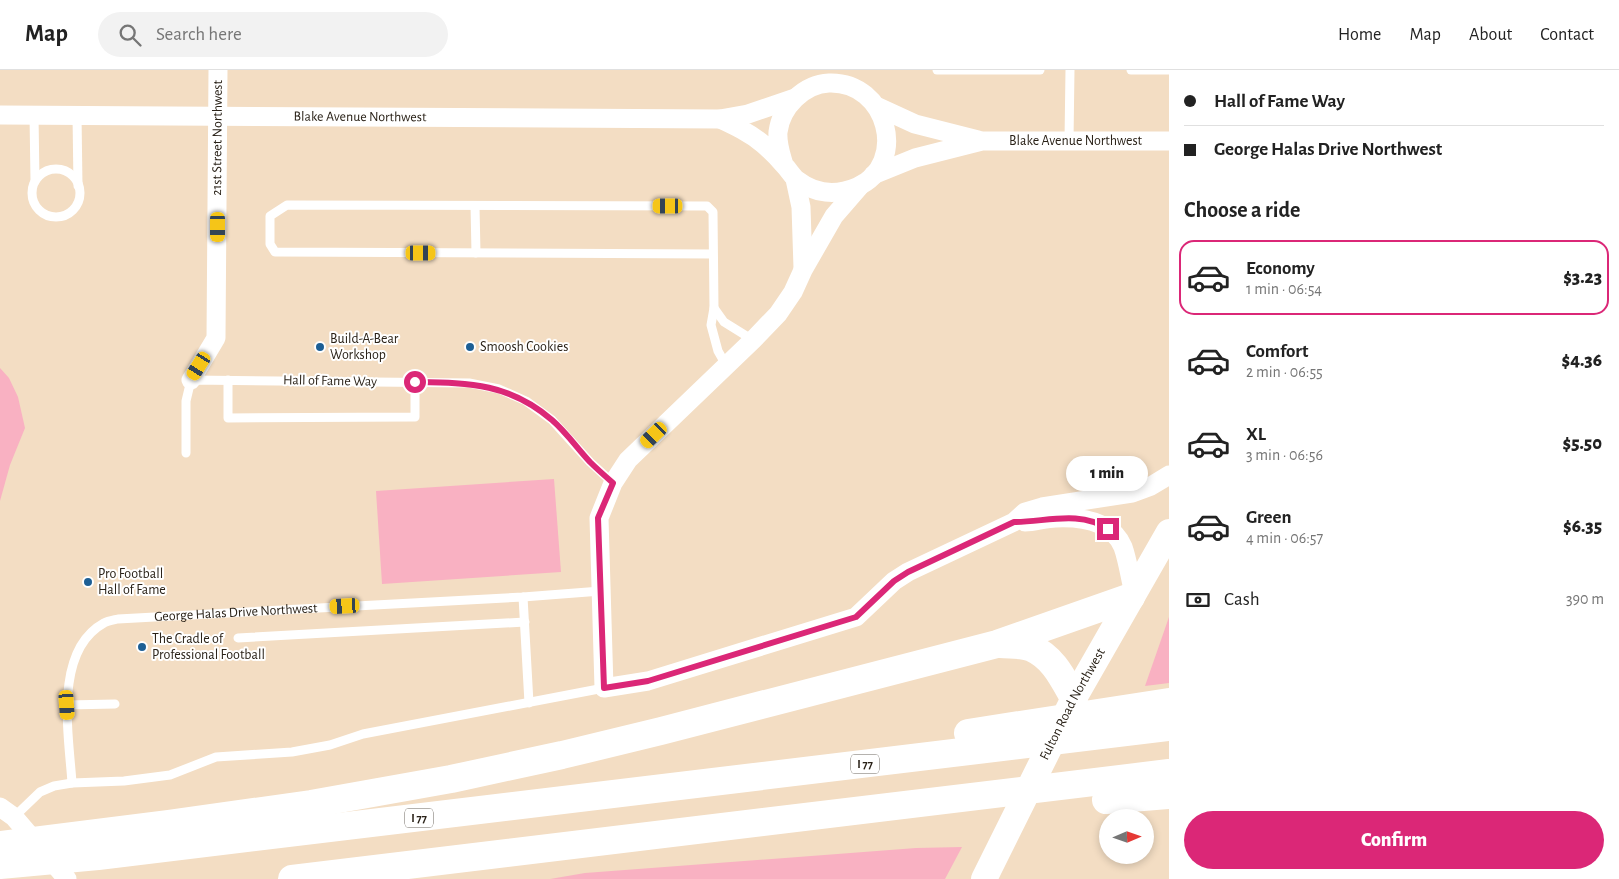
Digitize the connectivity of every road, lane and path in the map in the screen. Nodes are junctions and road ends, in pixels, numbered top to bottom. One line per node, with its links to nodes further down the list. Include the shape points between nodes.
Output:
1 (218, 70): 15 (street, 21st Street Northwest)
2 (845, 70): 9 (street)
3 (937, 70): 4 (lane)
4 (1040, 70)
5 (1070, 70): 17 (lane)
6 (1131, 70): 7 (lane)
7 (1169, 70)
8 (812, 79): 9 (street, via 848,86); 10 (street)
9 (865, 94): 11 (street)
10 (795, 98): 16 (street, Blake Avenue Northwest, via 748,114); 20 (street, via 784,113 778,132 779,149)
11 (878, 107): 18 (street, Blake Avenue Northwest, via 915,124); 21 (street, via 886,125 887,144 883,160)
12 (0, 115): 13 (street, Blake Avenue Northwest)
13 (34, 115): 14 (street, Blake Avenue Northwest); 22 (lane)
14 (77, 115): 15 (street, Blake Avenue Northwest); 23 (lane)
15 (218, 116): 16 (street, Blake Avenue Northwest); 31 (street, 21st Street Northwest, via 216,338)
16 (720, 119): 20 (street, Blake Avenue Northwest, via 763,144)
17 (1070, 140): 18 (street, Blake Avenue Northwest); 19 (street, Blake Avenue Northwest)
18 (982, 141): 21 (street, Blake Avenue Northwest, via 915,158)
19 (1169, 141)
20 (790, 172): 21 (street, via 810,188 826,193 844,192); 27 (street, via 801,207)
21 (866, 180): 27 (street, via 834,216)
22 (35, 181): 23 (lane, via 47,171 56,169 70,174); 23 (lane, via 32,197 40,212 47,216 63,216 75,208)
23 (78, 186)
24 (475, 206): 25 (lane); 25 (lane, via 287,205 270,216 270,244 275,252); 26 (lane, via 707,206 713,212)
25 (476, 253): 26 (lane)
26 (713, 254): 28 (lane)
27 (803, 270): 29 (street, via 783,307)
28 (714, 308): 29 (lane, via 724,322); 30 (lane, via 711,325 718,351)
29 (753, 340): 30 (street)
30 (726, 365): 36 (street, via 628,460)
31 (191, 380): 32 (lane, Hall of Fame Way); 34 (lane, via 186,401)
32 (228, 380): 33 (lane, Hall of Fame Way); 33 (lane, via 228,418 415,417)
33 (415, 382): 36 (lane, Hall of Fame Way, via 469,383 499,389 526,402 552,420)
34 (186, 453)
35 (1169, 475): 37 (street, via 1142,490)
36 (613, 483): 41 (street, via 598,518)
37 (1097, 499): 38 (street, via 1042,507 1025,512); 39 (street)
38 (1014, 522): 39 (street, via 1063,518); 47 (street, via 908,572 856,617 648,681)
39 (1096, 522): 42 (street, via 1111,532 1123,547)
40 (1169, 532): 42 (main road, Fulton Road Northwest)
41 (601, 591): 43 (lane, George Halas Drive Northwest); 47 (street)
42 (1133, 595): 46 (highway); 48 (main road, Fulton Road Northwest)
43 (523, 597): 44 (lane); 52 (lane, George Halas Drive Northwest, via 118,619 104,623 80,647 71,673)
44 (525, 622): 45 (lane); 50 (lane)
45 (238, 638)
46 (997, 644): 48 (highway, via 1031,647 1060,672); 60 (highway, via 652,733 460,777 311,804 82,835)
47 (604, 688): 50 (lane)
48 (1074, 698): 63 (main road, Fulton Road Northwest)
49 (1169, 702): 54 (highway, via 1126,708)
50 (529, 703): 56 (lane, via 363,734 330,746 292,752 216,756 170,775)
51 (115, 704): 52 (lane)
52 (67, 705): 56 (lane, George Halas Drive Northwest)
53 (1169, 727): 54 (highway, via 1111,734)
54 (996, 738): 60 (highway, I 77, via 861,750 738,779 98,856)
55 (1169, 773): 57 (highway)
56 (72, 783): 59 (lane, via 40,792)
57 (1083, 793): 58 (highway); 62 (highway, via 963,807 820,831 739,825)
58 (1169, 795)
59 (7, 812): 61 (street)
60 (1, 858)
61 (67, 879)
62 (292, 879)
63 (984, 879)

